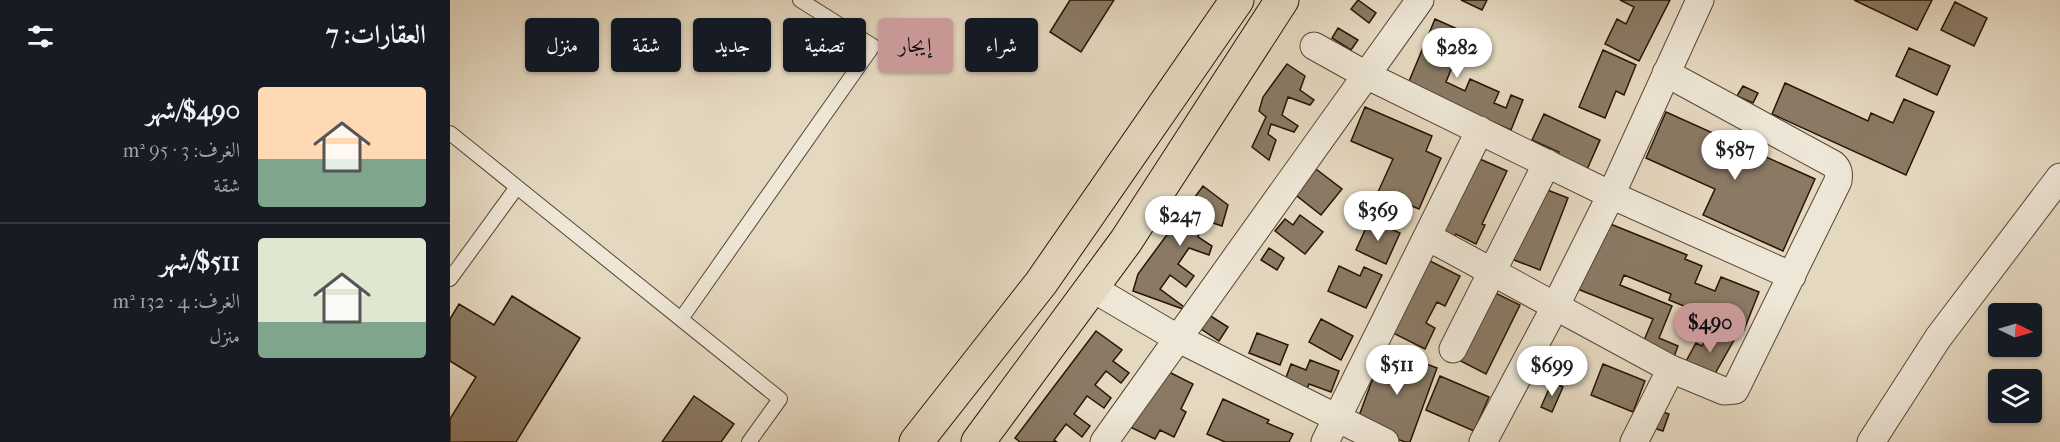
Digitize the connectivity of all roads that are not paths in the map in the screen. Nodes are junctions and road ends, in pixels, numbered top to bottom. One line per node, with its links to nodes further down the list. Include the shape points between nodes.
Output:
1 (800, 0): 21 (lane, via 873,46)
2 (1237, 0): 27 (main road, via 1041,283)
3 (1282, 0): 19 (main road, via 1126,242)
4 (1420, 0): 8 (street)
5 (1700, 0): 7 (street)
6 (1314, 46): 8 (street)
7 (1666, 73): 14 (street); 17 (street, via 1837,168 1838,181)
8 (1366, 75): 9 (street); 22 (street)
9 (1480, 130): 11 (street); 15 (street)
10 (450, 133): 13 (lane)
11 (1547, 163): 14 (street); 16 (street)
12 (2060, 177): 34 (street, via 1938,338)
13 (517, 187): 18 (lane); 21 (lane)
14 (1611, 195): 17 (street); 20 (street)
15 (1428, 237): 16 (street); 25 (street)
16 (1493, 272): 20 (street); 23 (street)
17 (1792, 276): 24 (street, via 1734,390 1724,391)
18 (450, 279)
19 (1092, 288): 22 (street); 28 (main road)
20 (1555, 307): 24 (street); 32 (street)
21 (681, 319): 26 (lane, via 780,399)
22 (1177, 338): 25 (street); 29 (street)
23 (1453, 349)
24 (1671, 369): 33 (street)
25 (1336, 418): 30 (street); 31 (street)
26 (750, 442)
27 (916, 442)
28 (978, 442)
29 (1104, 442)
30 (1325, 442)
31 (1385, 442)
32 (1483, 442)
33 (1634, 442)
34 (1871, 442)

